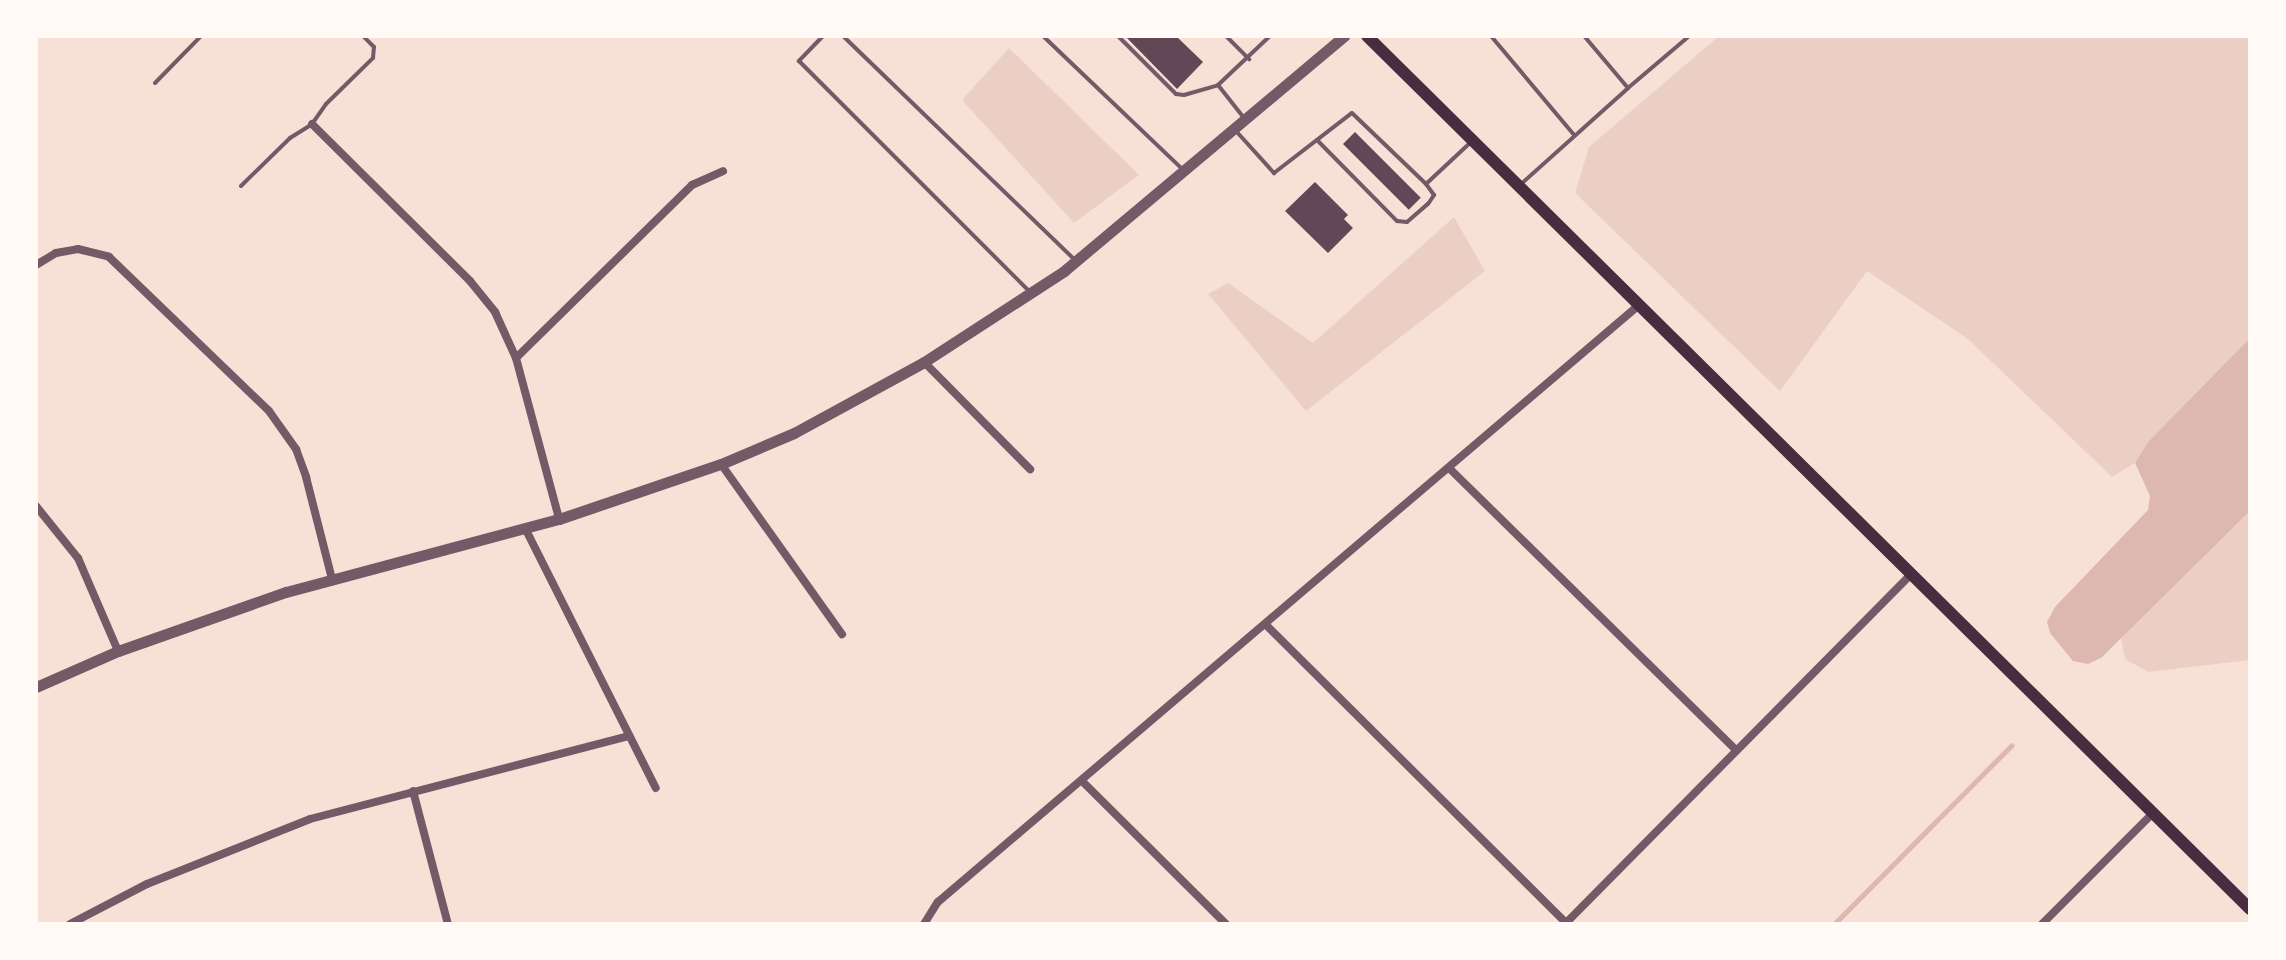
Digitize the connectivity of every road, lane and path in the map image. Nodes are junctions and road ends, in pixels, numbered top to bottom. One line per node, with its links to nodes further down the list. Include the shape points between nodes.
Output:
1 (201, 36): 15 (lane)
2 (363, 36): 19 (lane, via 374,47 373,58)
3 (823, 36): 31 (lane, via 799,61)
4 (843, 36): 29 (lane)
5 (1043, 36): 25 (lane)
6 (1118, 36): 16 (lane, via 1176,94)
7 (1270, 36): 14 (lane)
8 (1344, 36): 18 (street)
9 (1367, 36): 22 (main road)
10 (1491, 36): 21 (lane)
11 (1584, 36): 17 (lane)
12 (1689, 36): 17 (lane)
13 (1230, 37): 14 (lane)
14 (1249, 59): 16 (lane)
15 (155, 83)
16 (1218, 85): 18 (lane)
17 (1628, 88): 21 (lane)
18 (1245, 120): 20 (street)
19 (312, 124): 28 (lane); 33 (street, via 483,296)
20 (1235, 129): 23 (lane, via 1274,173); 25 (street)
21 (1575, 135): 27 (lane)
22 (1473, 139): 26 (lane); 27 (main road)
23 (1317, 140): 26 (lane, via 1352,113); 26 (lane, via 1397,221 1407,222 1428,204 1434,195)
24 (723, 171): 33 (street, via 692,185)
25 (1183, 171): 29 (street)
26 (1426, 184)
27 (1519, 185): 32 (main road)
28 (241, 186)
29 (1076, 261): 31 (street)
30 (36, 265): 42 (street, via 56,253 78,249 109,257 284,430 306,477)
31 (1032, 293): 34 (street)
32 (1639, 305): 36 (street); 41 (main road)
33 (516, 358): 39 (street)
34 (924, 362): 35 (street, via 794,433); 37 (street)
35 (721, 464): 39 (street); 44 (street)
36 (1449, 468): 43 (street); 48 (street)
37 (1030, 469)
38 (36, 506): 45 (street, via 78,558)
39 (559, 519): 40 (street)
40 (525, 528): 42 (street); 47 (street)
41 (1911, 574): 48 (street); 52 (main road)
42 (332, 579): 45 (street)
43 (1265, 624): 49 (street); 58 (street)
44 (842, 634)
45 (118, 651): 46 (street)
46 (36, 687)
47 (629, 736): 50 (street); 51 (street)
48 (1736, 750): 58 (street)
49 (1082, 781): 56 (street, via 938,902); 57 (street)
50 (656, 788)
51 (413, 791): 54 (street, via 310,819 210,857); 55 (street)
52 (2153, 813): 53 (main road); 59 (street)
53 (2250, 909)
54 (70, 924)
55 (448, 924)
56 (924, 924)
57 (1226, 924)
58 (1566, 924)
59 (2042, 924)

